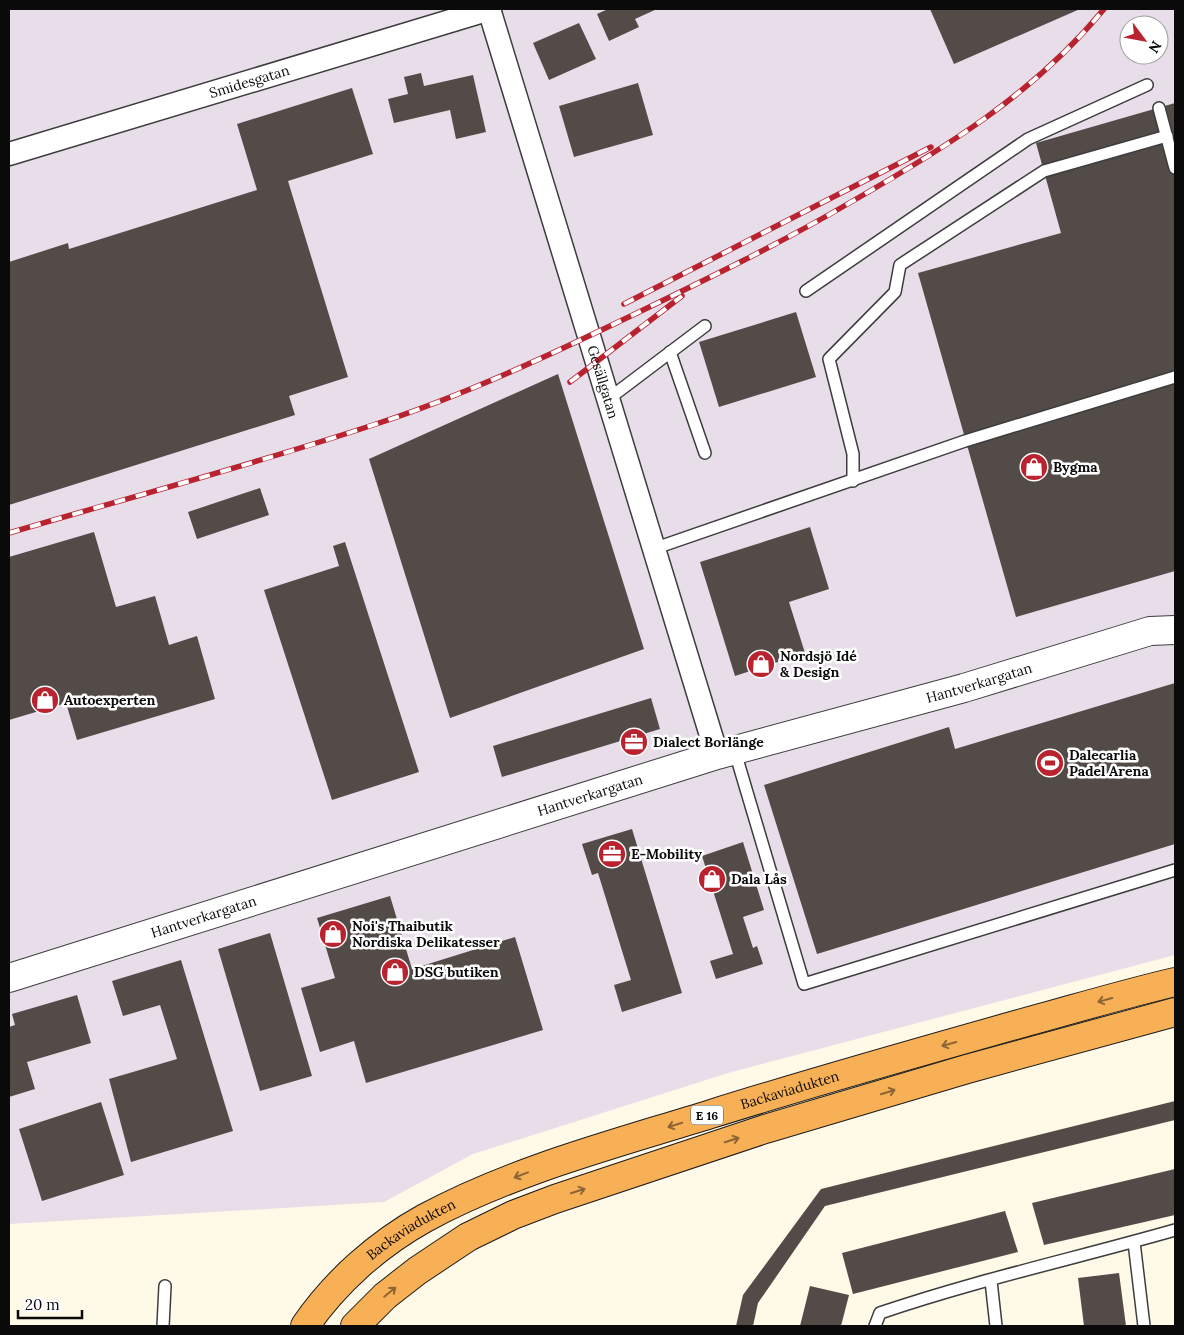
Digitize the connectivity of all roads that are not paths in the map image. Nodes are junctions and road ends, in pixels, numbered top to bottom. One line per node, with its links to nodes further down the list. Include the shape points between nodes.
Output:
1 (489, 9): 5 (street, Smidesgatan); 11 (street, Gesällgatan)
2 (1147, 85): 7 (lane, via 1028,139)
3 (1159, 108): 4 (lane)
4 (1167, 136): 6 (lane); 13 (lane, via 1044,171 900,265 895,292 829,359 854,454)
5 (9, 154)
6 (1175, 168)
7 (806, 291)
8 (705, 326): 9 (lane)
9 (670, 352): 11 (lane); 12 (lane)
10 (1175, 377): 13 (lane, via 965,441)
11 (607, 400): 14 (street, Gesällgatan)
12 (704, 453)
13 (853, 481): 14 (lane)
14 (653, 549): 16 (street, Gesällgatan)
15 (1175, 630): 16 (street, Hantverkargatan, via 1150,631 964,688)
16 (726, 753): 17 (lane, via 804,984); 18 (street, Hantverkargatan)
17 (1175, 870)
18 (9, 978)
19 (1175, 982): 26 (highway, Backaviadukten / E 16, one-way to 26, via 755,1100 552,1164 478,1192 423,1220 376,1251 341,1282)
20 (1175, 1012): 27 (highway, E 16, one-way to 20, via 417,1271 468,1237 555,1199 774,1126)
21 (1175, 1230): 22 (lane)
22 (1134, 1242): 23 (lane); 30 (lane)
23 (991, 1281): 28 (lane, via 880,1313); 29 (lane)
24 (164, 1286): 25 (lane)
25 (163, 1326)
26 (305, 1326)
27 (355, 1326)
28 (875, 1326)
29 (996, 1326)
30 (1144, 1326)

